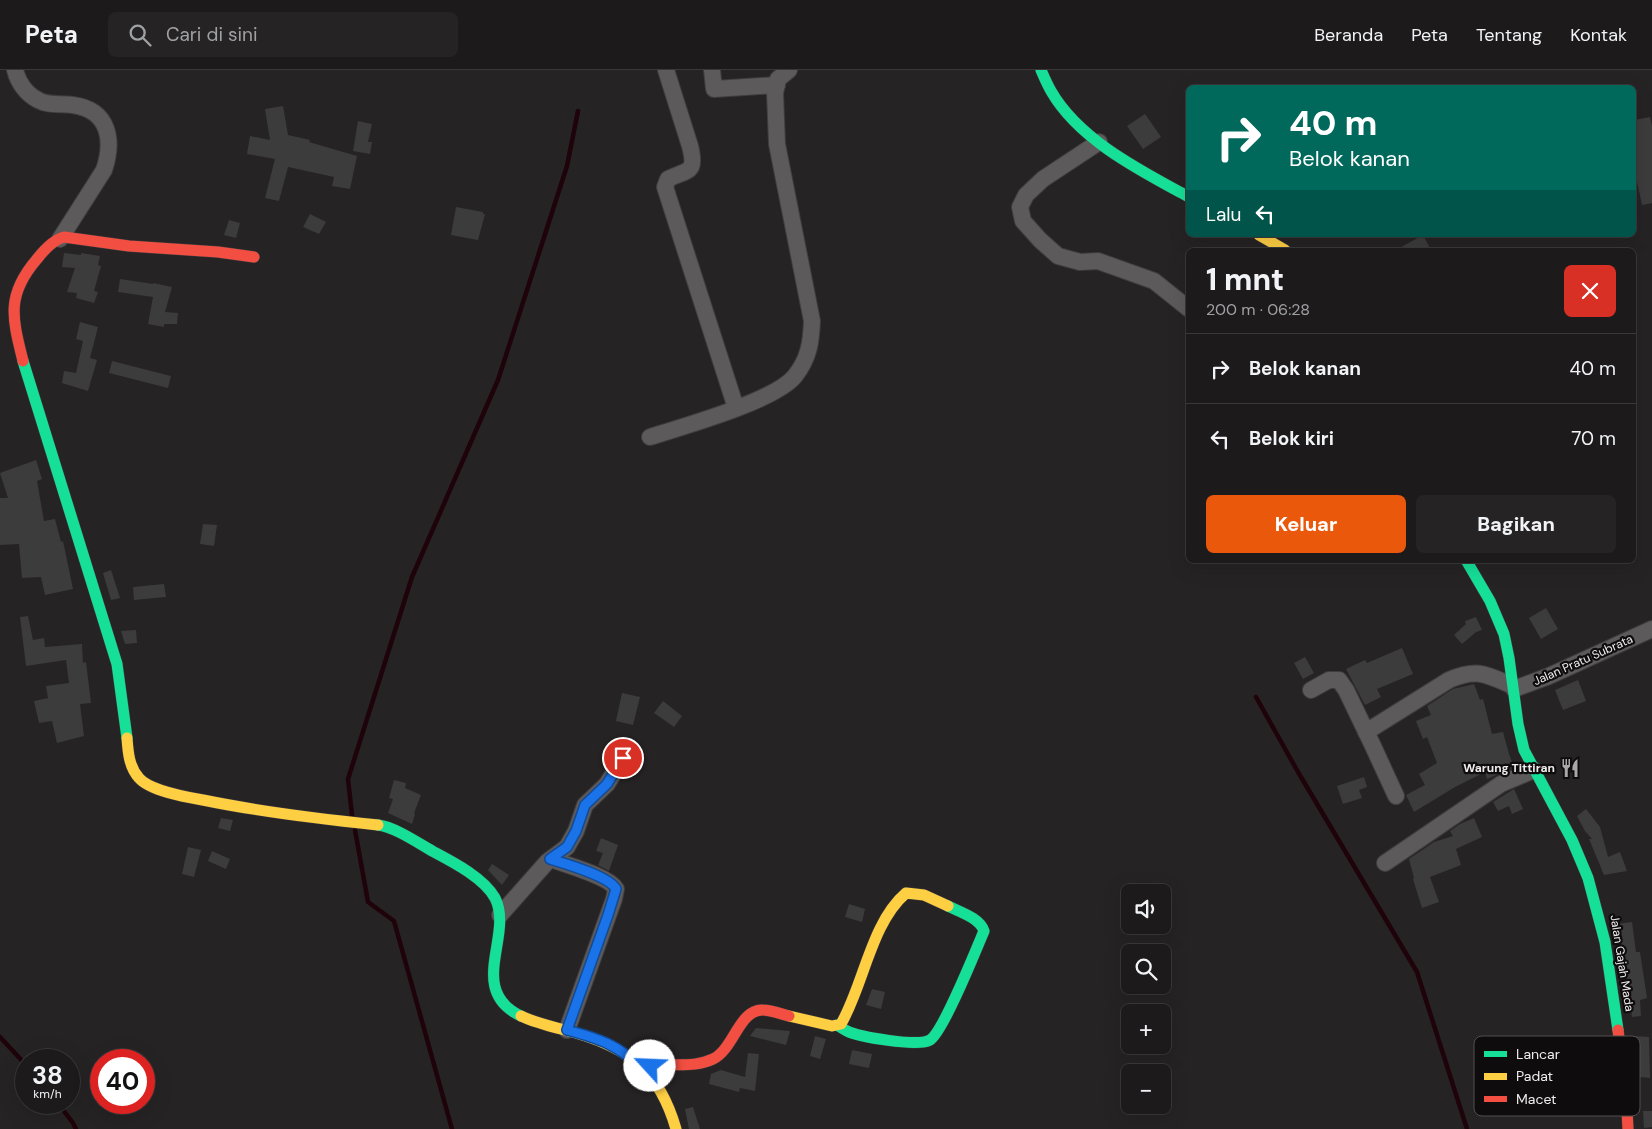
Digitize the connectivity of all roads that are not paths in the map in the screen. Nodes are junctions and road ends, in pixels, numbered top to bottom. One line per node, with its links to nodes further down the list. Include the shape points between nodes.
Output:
1 (14, 70): 10 (street, via 21,85 34,98 47,103 83,107 100,118 106,127 108,159 104,170)
2 (666, 70): 14 (street, via 693,159 686,173 668,179 665,187)
3 (712, 70): 6 (street, via 714,89)
4 (789, 70): 6 (street)
5 (1041, 70): 7 (main road, via 1050,90 1068,114)
6 (777, 85): 14 (street, via 777,144 812,322 811,345 794,377 779,389)
7 (1099, 142): 8 (main road); 13 (street, via 1043,179 1026,195 1020,207 1023,222 1058,256 1080,262 1098,261 1154,281)
8 (1186, 195)
9 (1262, 237): 11 (main road)
10 (60, 239): 12 (main road); 26 (main road, via 37,259 17,284 12,310 43,430 113,649 129,759 139,778 168,793 264,812 376,824 393,830 476,877 494,896)
11 (1282, 248)
12 (254, 257)
13 (1186, 307)
14 (736, 408): 15 (street)
15 (650, 437)
16 (1468, 563): 18 (main road, Jalan Gajah Mada, via 1500,621)
17 (1652, 629): 18 (street, Jalan Pratu Subrata, via 1550,676)
18 (1514, 687): 20 (street, via 1490,675 1470,673 1460,676 1448,680); 22 (main road, Jalan Gajah Mada, via 1521,738)
19 (1311, 690): 20 (street, via 1329,680 1339,680)
20 (1366, 732): 23 (street)
21 (623, 758): 24 (street, via 607,784 585,805 567,847)
22 (1534, 770): 25 (street, via 1501,784); 29 (main road, Jalan Gajah Mada, via 1574,843 1591,884 1613,979)
23 (1396, 796)
24 (550, 859): 26 (street); 28 (street, via 605,878 616,889)
25 (1385, 863)
26 (500, 914): 28 (main road, via 494,954 497,994 515,1014)
27 (837, 1026): 27 (main road, via 849,1010 881,925 897,900 906,893 924,895 982,925 984,931 970,966 941,1027 931,1040 915,1043 878,1038); 30 (main road, via 756,1011 747,1015 724,1051 708,1061 690,1066)
28 (567, 1030): 30 (main road, via 611,1044)
29 (1619, 1036)
30 (642, 1068): 32 (main road, via 666,1100)
31 (1627, 1116): 33 (main road, Jalan Gajah Mada)
32 (676, 1129)
33 (1628, 1129)

